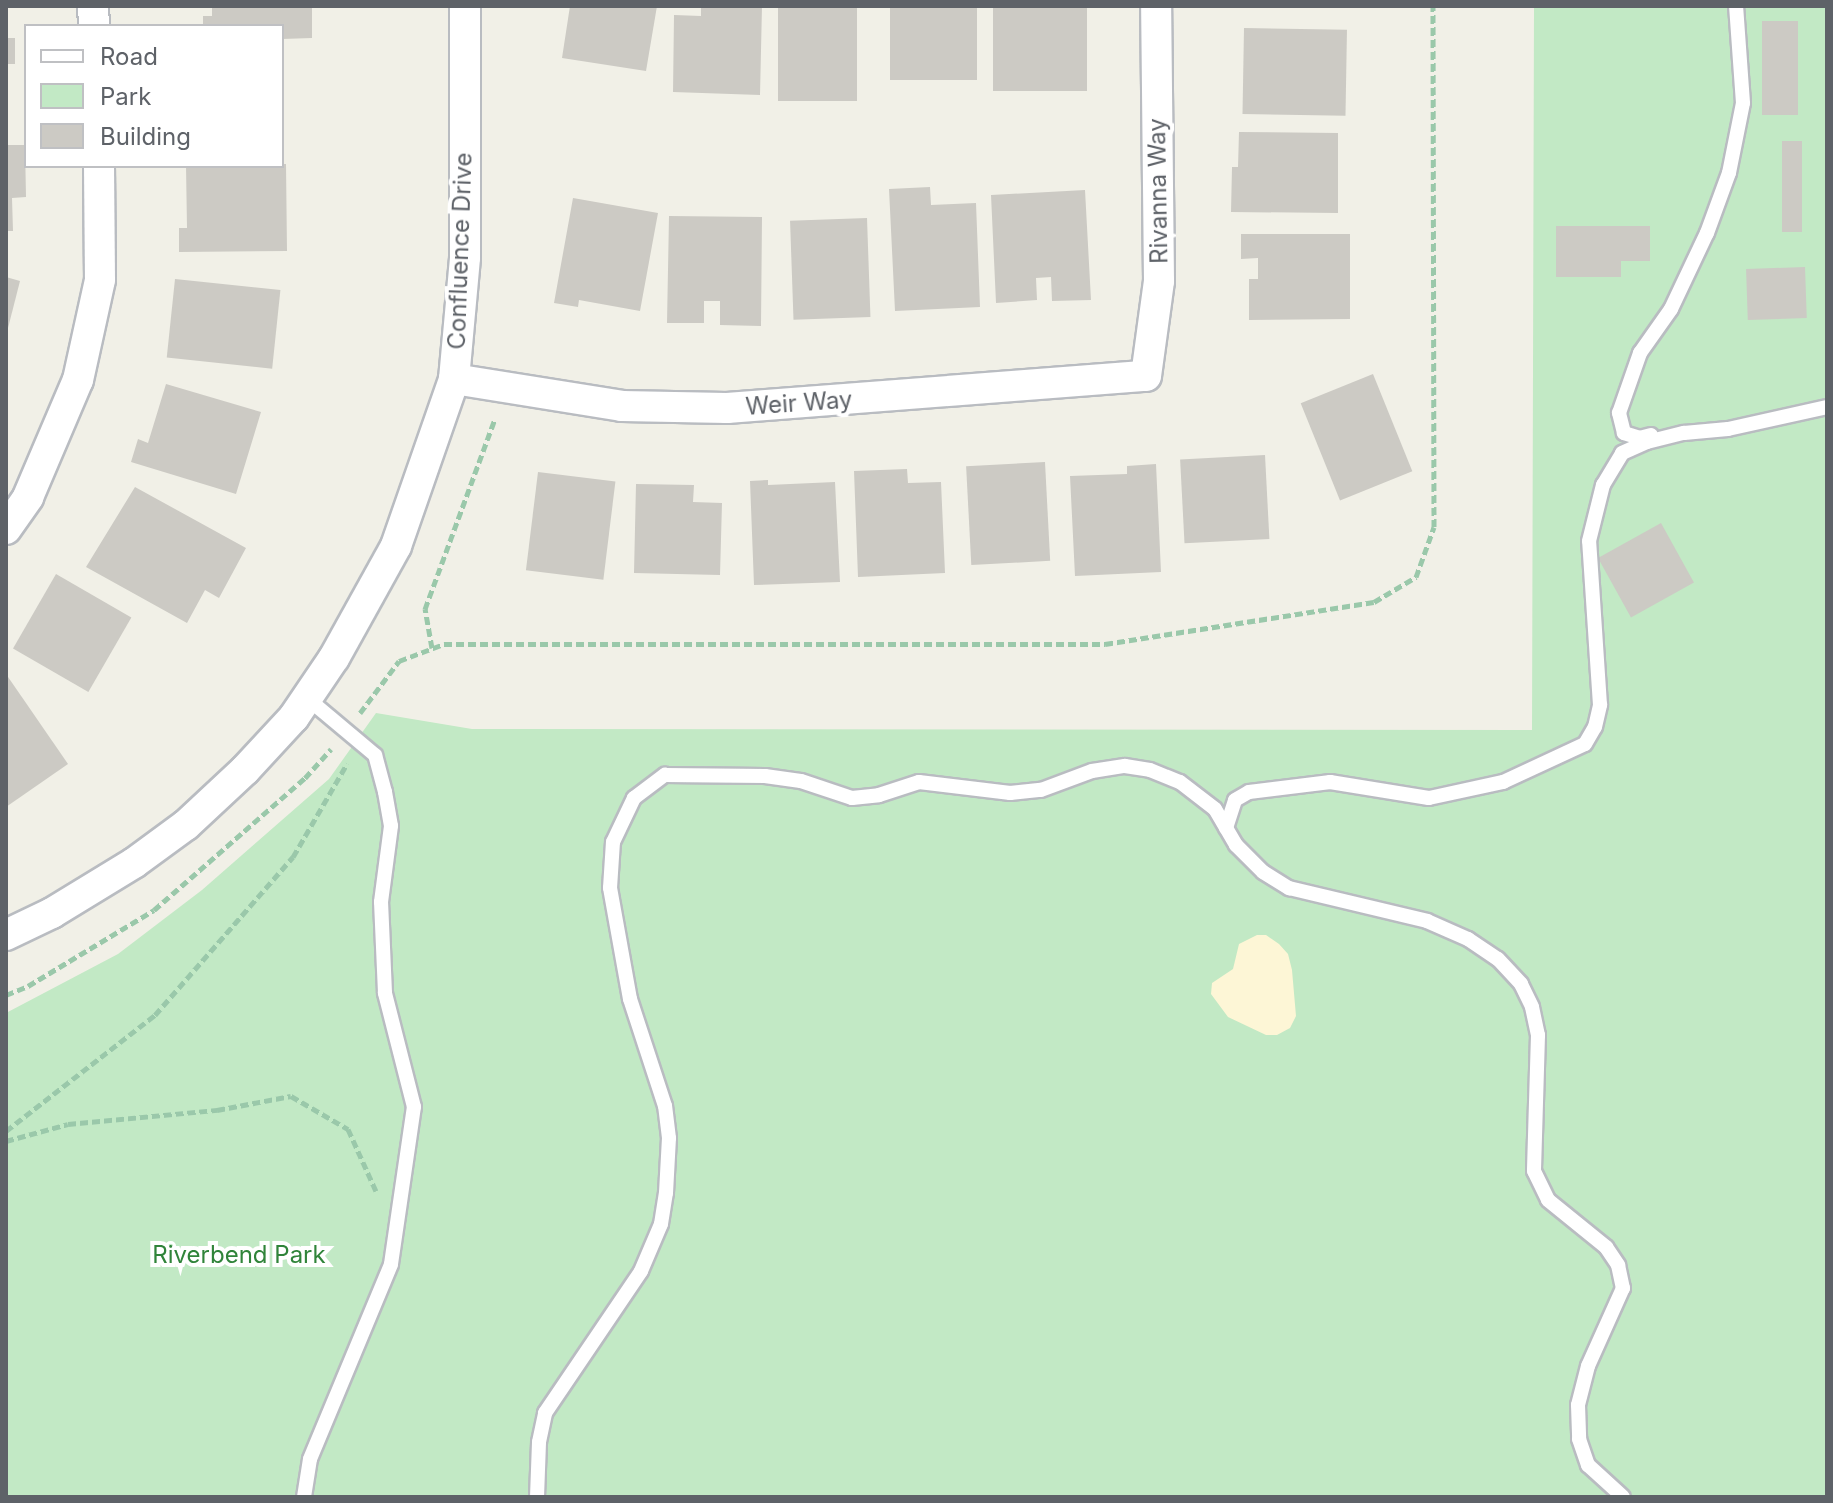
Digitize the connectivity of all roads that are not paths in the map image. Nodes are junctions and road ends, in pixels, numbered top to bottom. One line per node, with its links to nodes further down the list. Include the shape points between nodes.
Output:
1 (465, 6): 6 (street, Confluence Drive, via 465,258)
2 (1156, 6): 5 (street, Rivanna Way, via 1159,281)
3 (1736, 6): 7 (lane, via 1743,103 1729,173 1671,309 1640,353 1619,413 1624,433 1640,438)
4 (99, 168): 8 (street, via 100,280 78,380 40,472)
5 (1146, 376): 6 (street, Weir Way, via 727,408 622,406)
6 (454, 379): 9 (street, Confluence Drive, via 396,546)
7 (1827, 405): 10 (lane, via 1728,429 1684,433 1622,453 1603,485 1589,541 1600,705 1585,744 1503,782 1429,798 1330,782 1249,792 1235,800)
8 (6, 529)
9 (307, 698): 11 (street, Confluence Drive, via 245,770 186,825 82,896); 12 (lane, via 375,755 391,826 381,902 385,993 414,1107 391,1264 310,1459)
10 (1226, 828): 13 (lane, via 1215,809 1180,782 1125,766 1092,771 1041,790 1010,793 919,782 852,798 801,781 694,773 665,775 648,783 620,822 609,865 630,999 665,1106 666,1193 661,1224 641,1271 545,1413); 14 (lane, via 1263,872 1289,888 1427,921 1498,959 1521,984 1538,1035 1534,1171 1548,1200 1606,1247 1618,1265 1623,1288 1588,1366 1578,1405 1579,1439 1588,1465)
11 (6, 935)
12 (304, 1497)
13 (537, 1497)
14 (1623, 1497)

